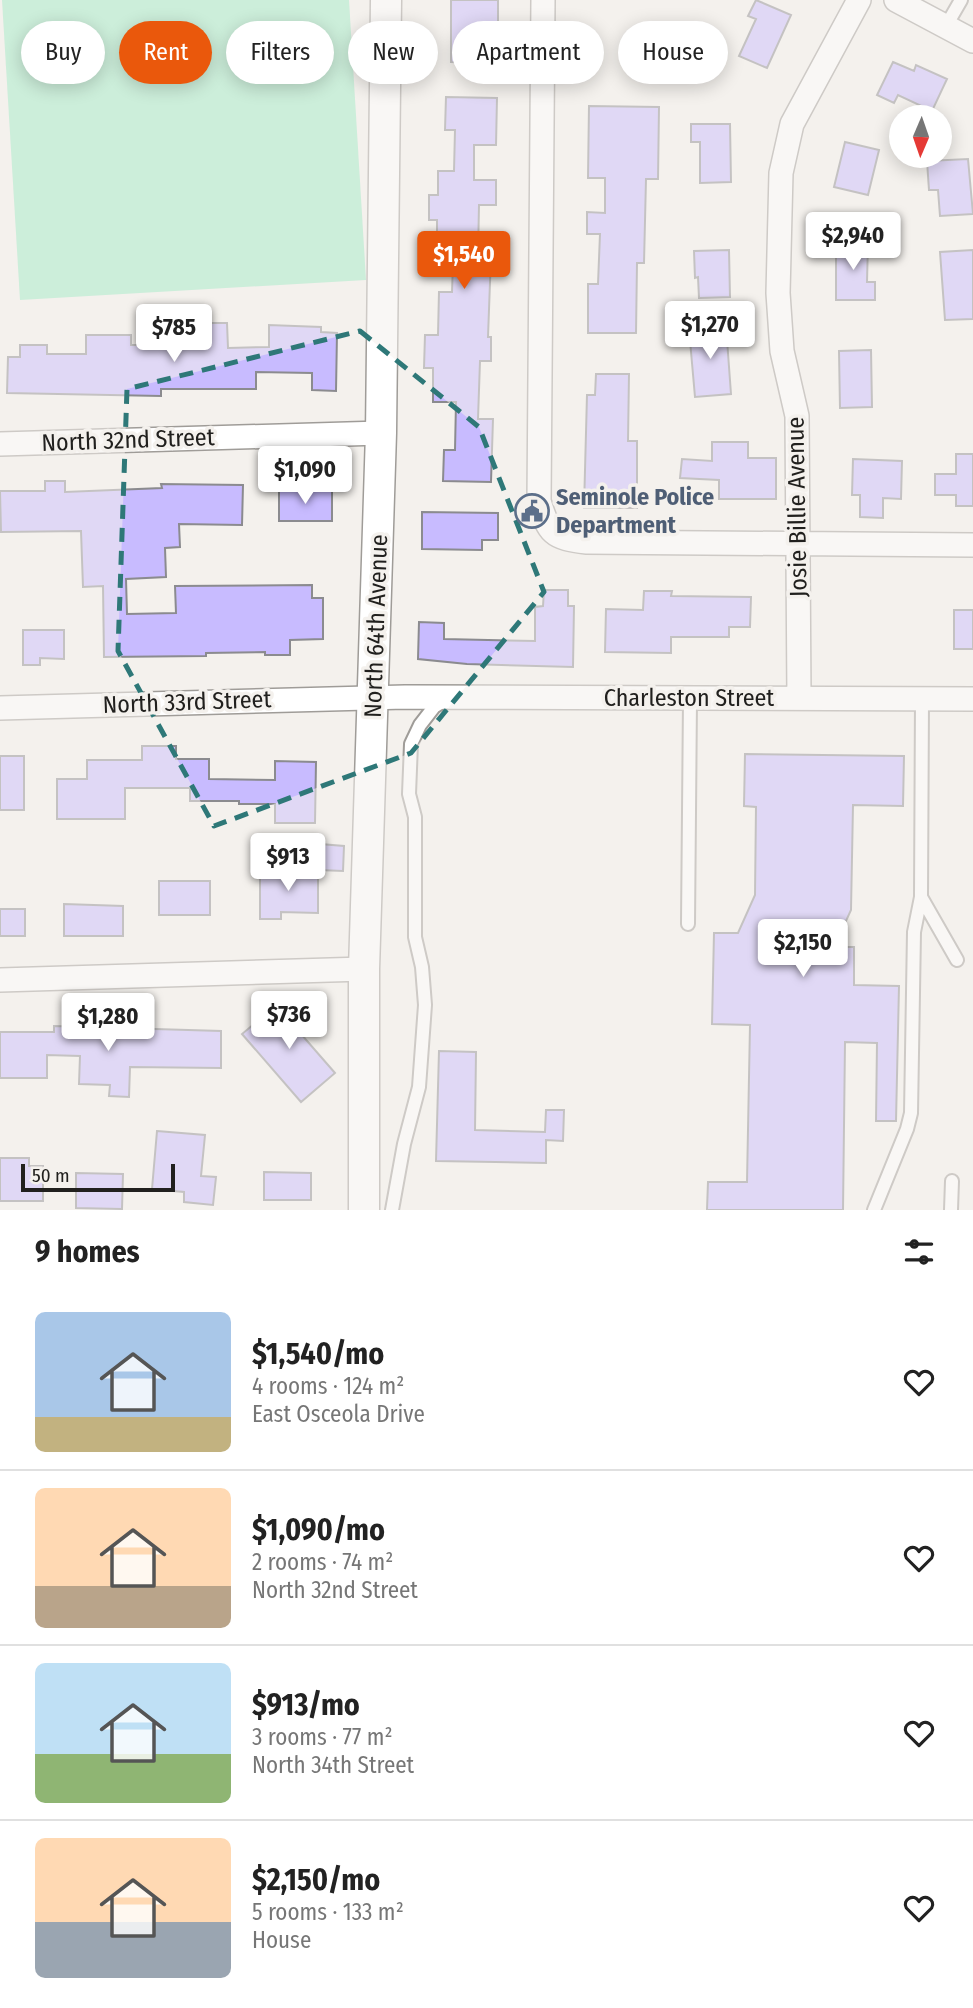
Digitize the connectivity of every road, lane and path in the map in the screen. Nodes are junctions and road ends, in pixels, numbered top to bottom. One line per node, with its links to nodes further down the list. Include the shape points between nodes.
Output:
1 (386, 0): 8 (street, North 64th Avenue)
2 (543, 0): 10 (street, via 539,501 547,526 562,539 587,542)
3 (859, 0): 10 (street, Josie Billie Avenue, via 792,124 781,173 778,293 782,351 797,416)
4 (896, 0): 6 (street)
5 (961, 0): 6 (lane)
6 (946, 26): 7 (street)
7 (973, 41)
8 (381, 433): 9 (street, North 32nd Street); 12 (street, North 64th Avenue)
9 (0, 444)
10 (799, 545): 11 (street); 15 (street, Josie Billie Avenue)
11 (973, 545)
12 (374, 697): 13 (street, North 33rd Street); 19 (street, North 33rd Street); 23 (street, North 64th Avenue)
13 (405, 697): 14 (street, Charleston Street)
14 (450, 697): 16 (street, Charleston Street); 27 (lane, via 434,707 411,744 415,937 425,1005 419,1087)
15 (799, 698): 16 (street, Charleston Street); 17 (street, Charleston Street)
16 (690, 699): 21 (lane)
17 (922, 699): 18 (street, Charleston Street); 20 (lane)
18 (973, 699)
19 (0, 708)
20 (921, 897): 22 (lane); 28 (lane, via 914,932 911,1113)
21 (688, 924)
22 (957, 960)
23 (364, 969): 24 (street); 26 (street, North 64th Avenue)
24 (0, 980)
25 (952, 1181): 29 (lane)
26 (364, 1210)
27 (392, 1210)
28 (874, 1210)
29 (951, 1210)

